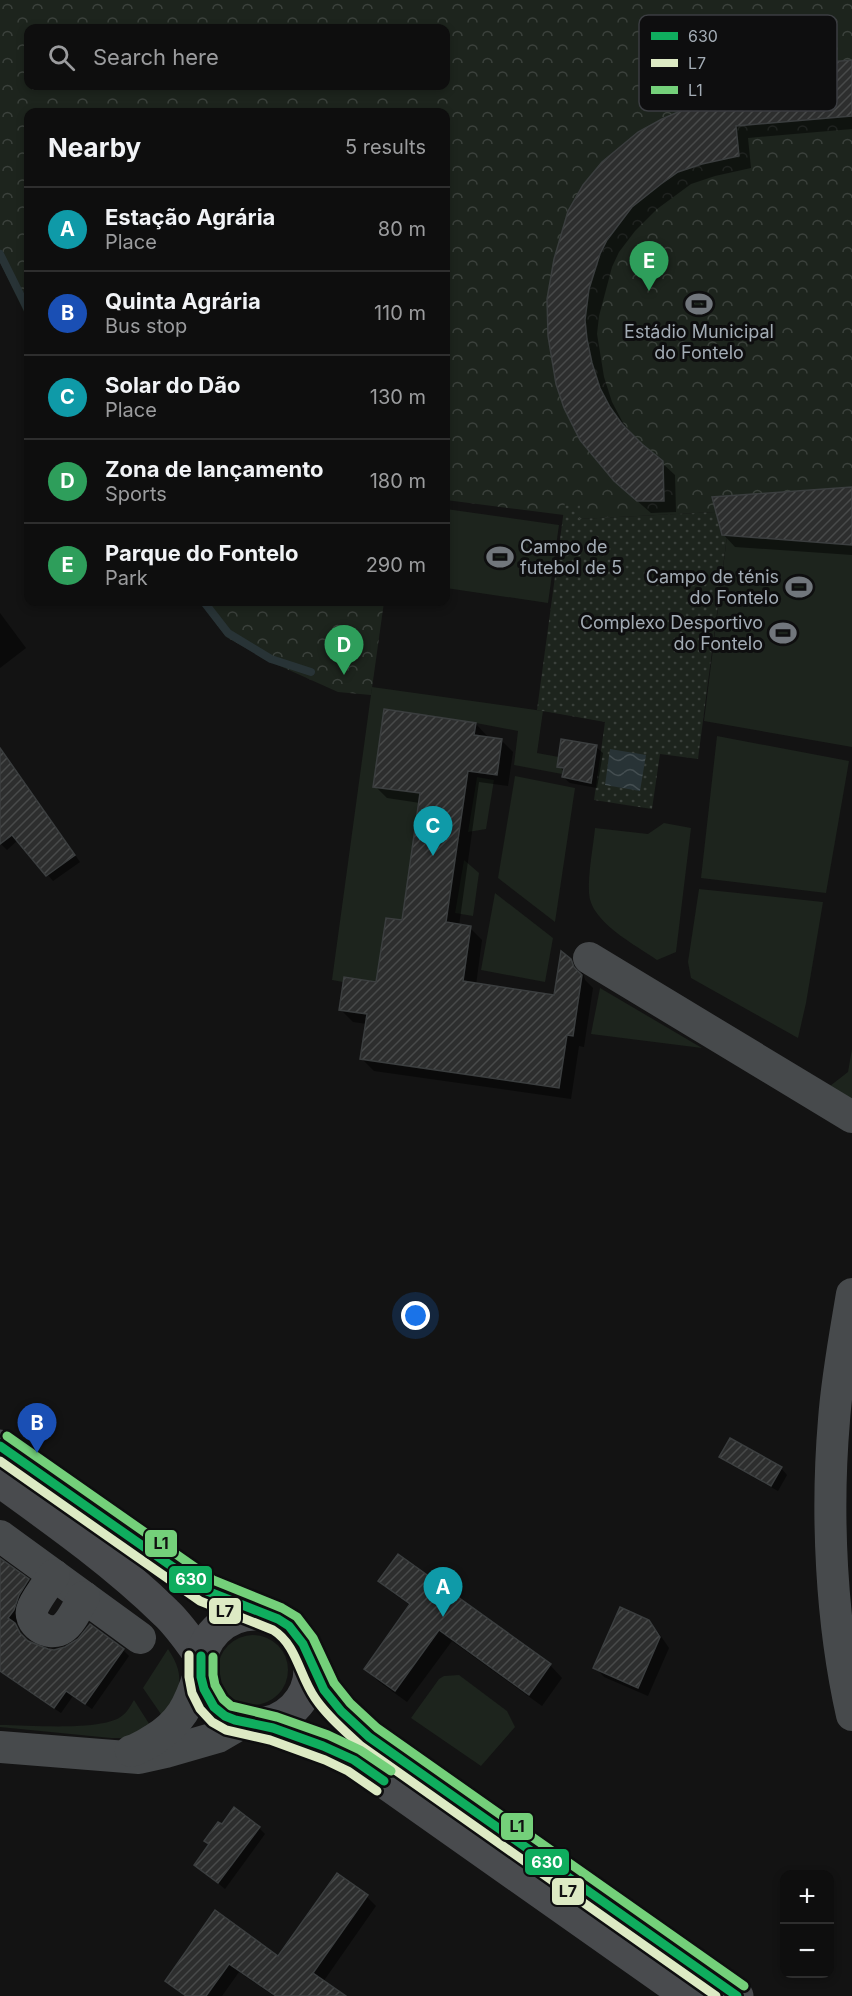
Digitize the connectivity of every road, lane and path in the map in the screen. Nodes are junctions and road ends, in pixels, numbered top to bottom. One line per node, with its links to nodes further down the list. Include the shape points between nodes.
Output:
1 (590, 958): 2 (street)
2 (852, 1117)
3 (852, 1294): 13 (street, via 834,1421 831,1489 838,1632)
4 (0, 1446): 9 (main road, via 207,1592)
5 (0, 1481): 12 (main road, via 83,1542 168,1614)
6 (0, 1536): 7 (street)
7 (54, 1575): 8 (street); 8 (street, via 32,1608 40,1628 56,1632 65,1627)
8 (84, 1597): 10 (street)
9 (264, 1615): 11 (main road, via 278,1619 297,1634); 12 (main road, via 244,1615 225,1623 210,1637)
10 (140, 1638)
11 (309, 1660): 14 (main road, via 306,1691 294,1708 281,1718); 18 (main road, via 326,1692 369,1737)
12 (200, 1666): 14 (main road, via 205,1693 215,1708 230,1719); 16 (street, via 192,1697 181,1717 155,1738)
13 (852, 1714)
14 (251, 1724): 16 (street, via 166,1752 139,1758); 17 (main road, via 296,1736 352,1759)
15 (0, 1747): 16 (street)
16 (116, 1757)
17 (688, 1996)
18 (737, 1996)

